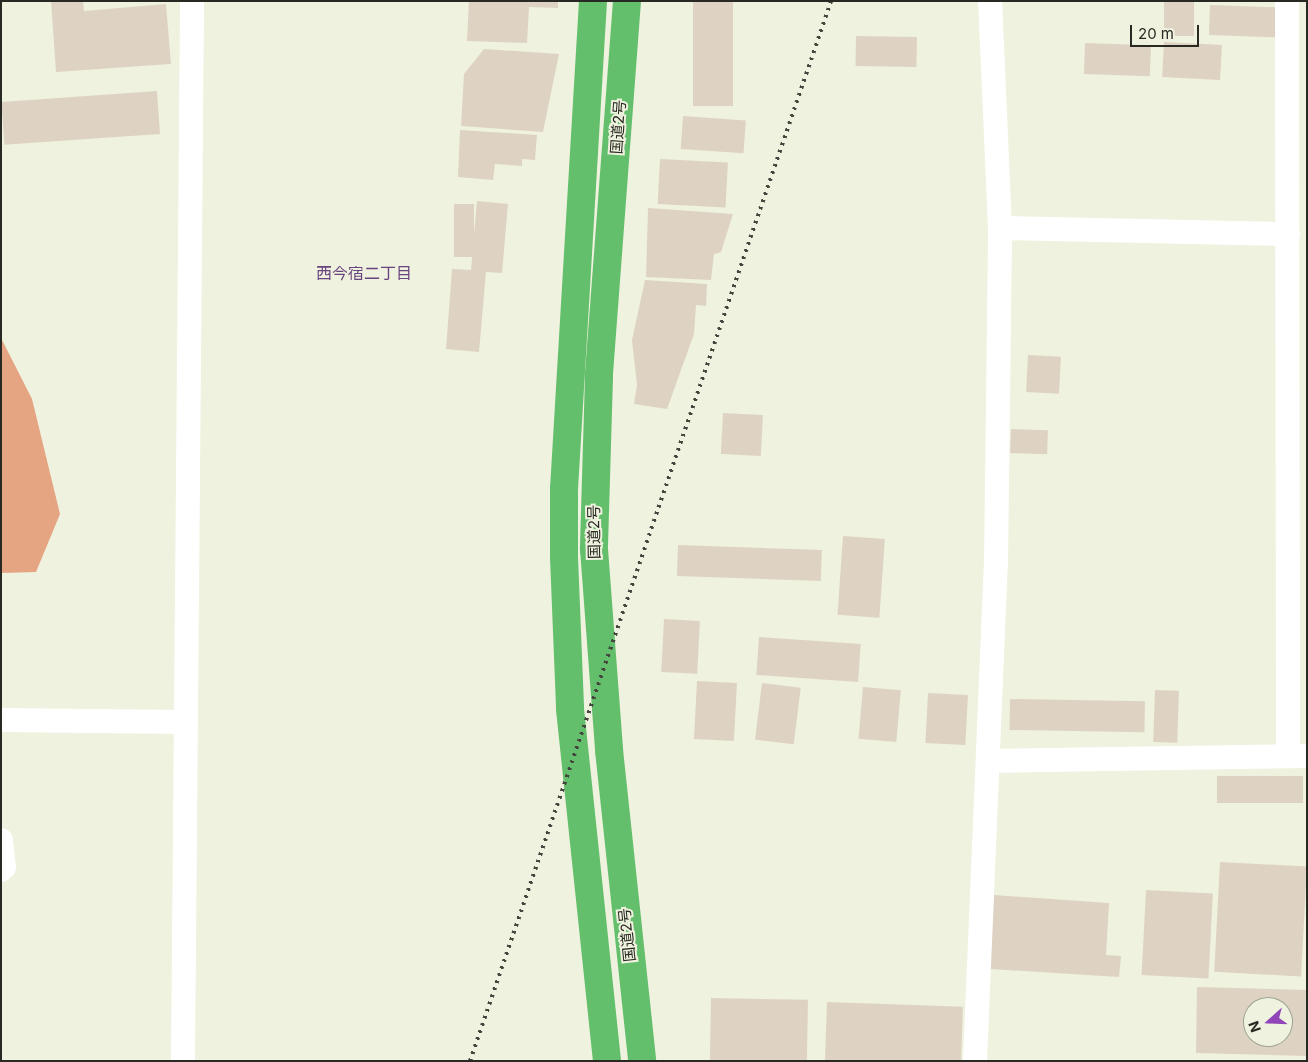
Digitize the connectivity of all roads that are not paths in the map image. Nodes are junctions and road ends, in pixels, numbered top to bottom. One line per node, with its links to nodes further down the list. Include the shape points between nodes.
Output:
1 (192, 1): 9 (street)
2 (594, 1): 15 (highway, 国道2号, via 564,489 570,709)
3 (627, 1): 16 (highway, 国道2号, via 593,487 597,617)
4 (990, 1): 6 (street)
5 (1287, 1): 7 (street)
6 (1000, 228): 7 (street); 11 (street)
7 (1288, 234): 10 (street)
8 (1, 720): 9 (street)
9 (186, 722): 14 (street)
10 (1297, 756): 11 (street)
11 (990, 761): 17 (street)
12 (1, 840): 13 (street, via 4,867)
13 (1, 870)
14 (183, 1061)
15 (607, 1061)
16 (642, 1061)
17 (975, 1061)

